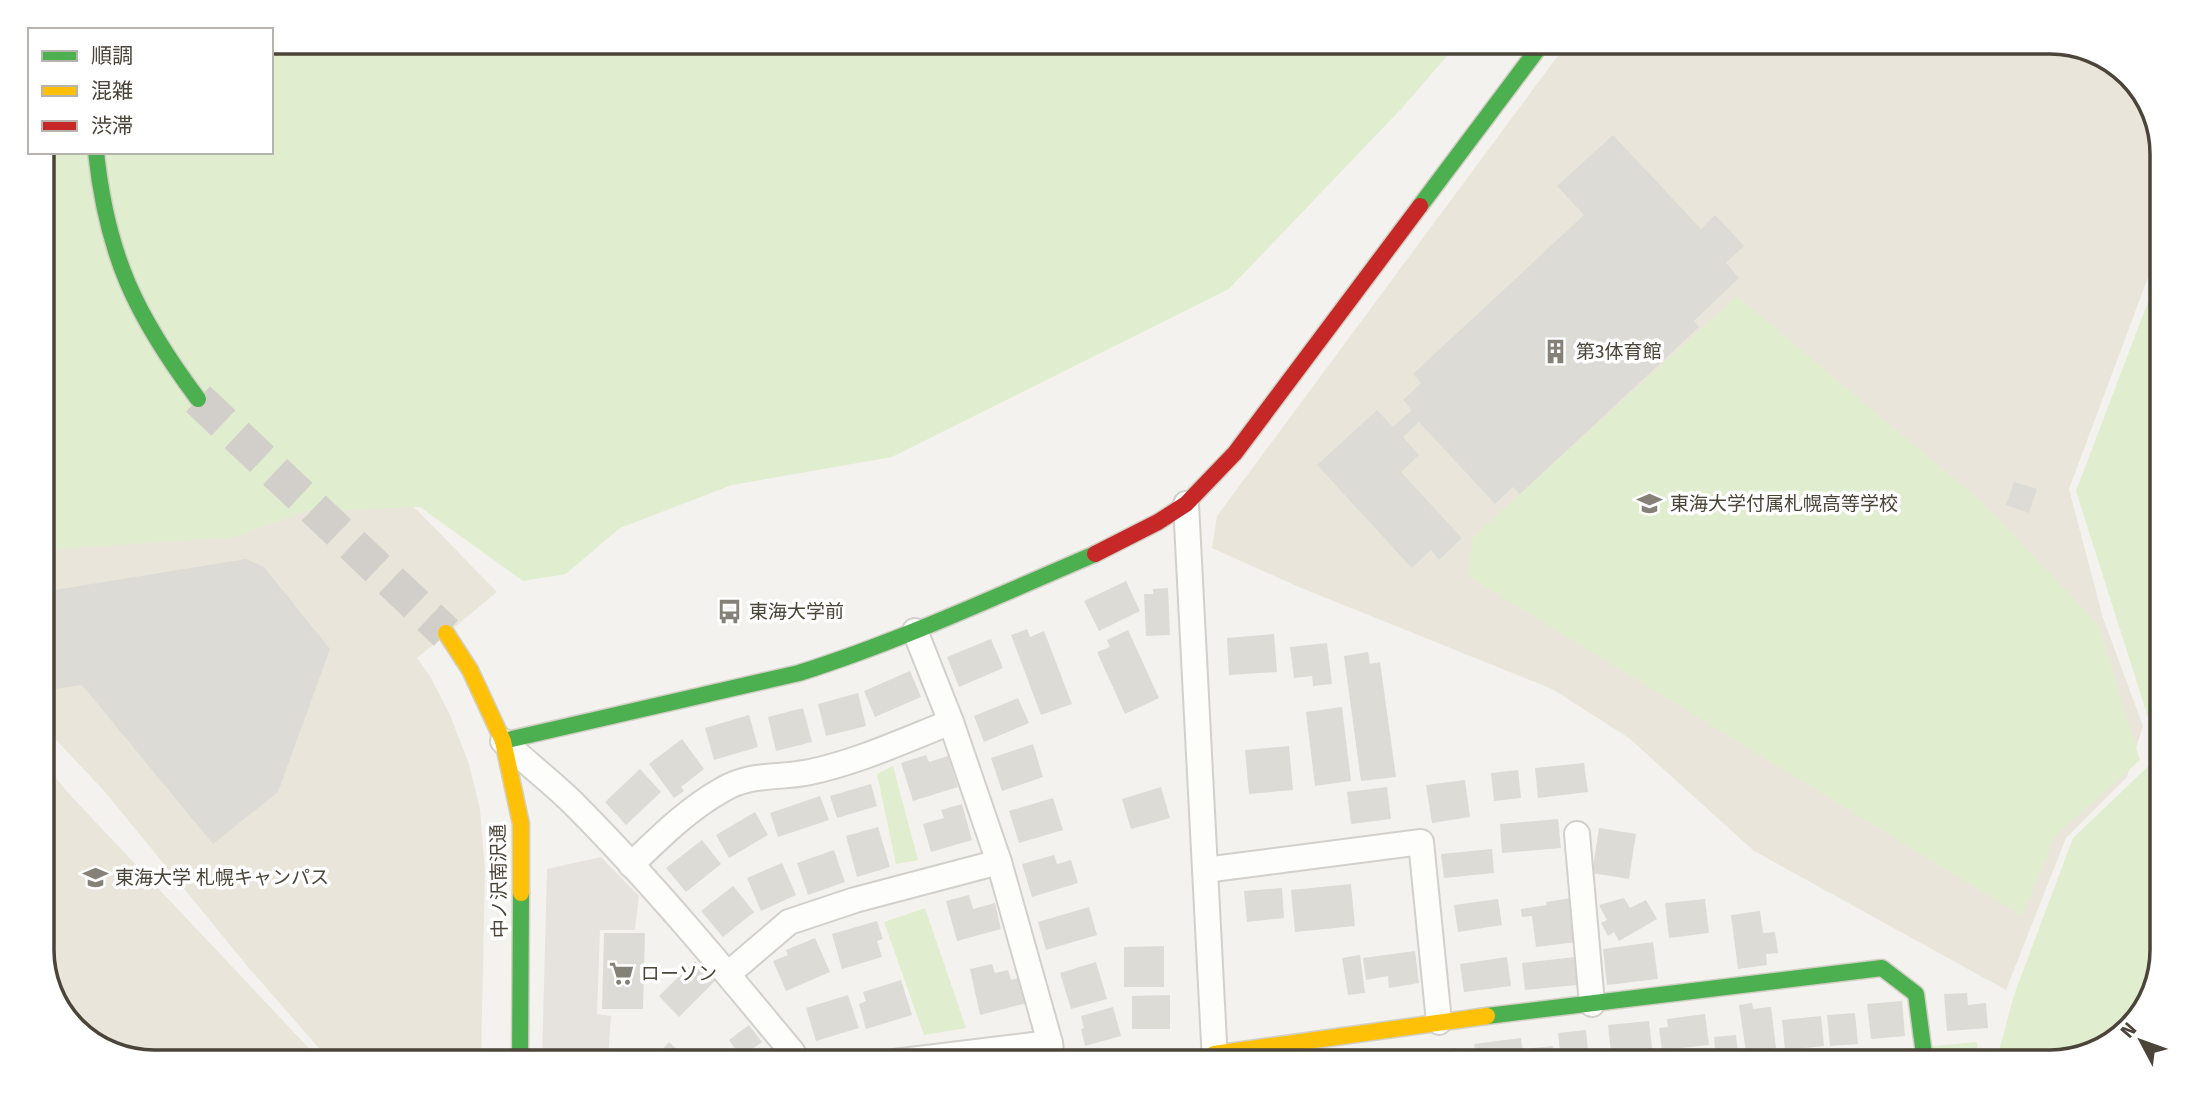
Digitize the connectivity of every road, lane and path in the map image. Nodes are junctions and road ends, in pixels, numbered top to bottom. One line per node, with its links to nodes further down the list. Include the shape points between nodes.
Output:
1 (1534, 54): 4 (street, via 1235,453)
2 (96, 154): 3 (street, via 112,249 147,327)
3 (198, 399)
4 (1186, 504): 5 (street, via 1101,551); 12 (street)
5 (915, 631): 7 (street); 8 (street, via 799,673)
6 (446, 633): 8 (street, 中ノ沢南沢通, via 471,670)
7 (951, 722): 10 (street); 11 (street, via 820,769 758,776 722,789 671,826)
8 (503, 741): 11 (street, via 570,800); 16 (street, 中ノ沢南沢通, via 521,824)
9 (1577, 834): 14 (street)
10 (999, 862): 13 (street, via 789,922); 18 (street)
11 (631, 865): 13 (street)
12 (1205, 870): 15 (street, via 1421,842); 19 (street)
13 (727, 974): 17 (street)
14 (1592, 1004): 15 (street); 21 (street, via 1882,968 1916,994)
15 (1439, 1023): 20 (street)
16 (520, 1050)
17 (790, 1050)
18 (1050, 1050)
19 (1215, 1050)
20 (1266, 1050)
21 (1923, 1050)

